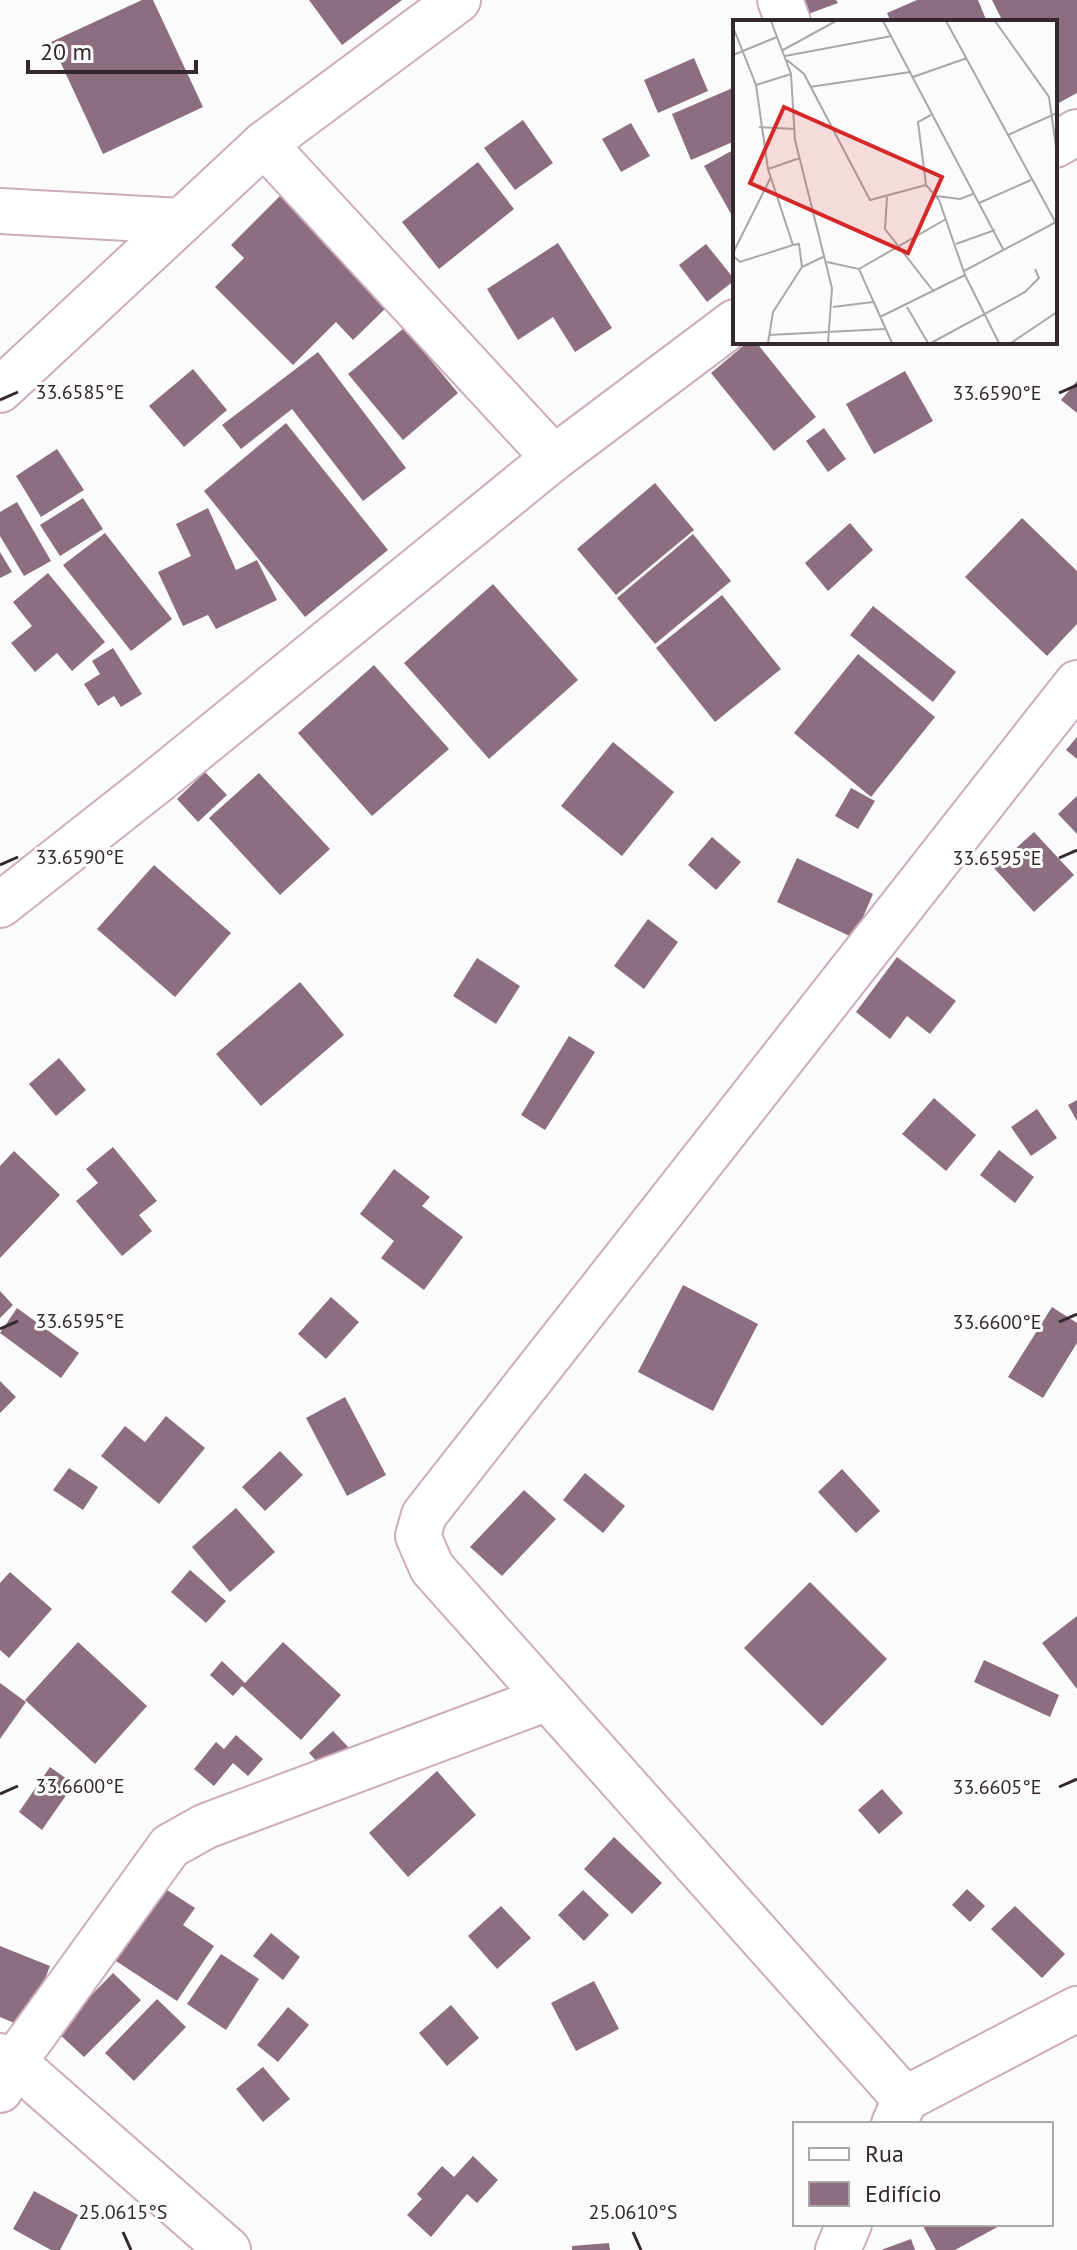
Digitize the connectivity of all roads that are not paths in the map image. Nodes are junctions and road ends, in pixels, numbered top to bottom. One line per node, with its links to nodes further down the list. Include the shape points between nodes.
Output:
1 (458, 0): 5 (street)
2 (780, 0): 3 (street)
3 (787, 20)
4 (1077, 132): 6 (street)
5 (264, 144): 8 (street); 11 (street)
6 (1057, 144)
7 (0, 211): 8 (street)
8 (181, 221): 10 (street)
9 (733, 324): 11 (street)
10 (0, 390)
11 (554, 458): 13 (street)
12 (1077, 683): 14 (street, via 424,1515 418,1536 432,1568)
13 (0, 905)
14 (548, 1698): 16 (street, via 206,1826 170,1846); 17 (street)
15 (1077, 2009): 17 (street)
16 (5, 2069): 19 (street)
17 (899, 2111)
18 (848, 2226): 20 (street)
19 (228, 2250)
20 (838, 2250)

